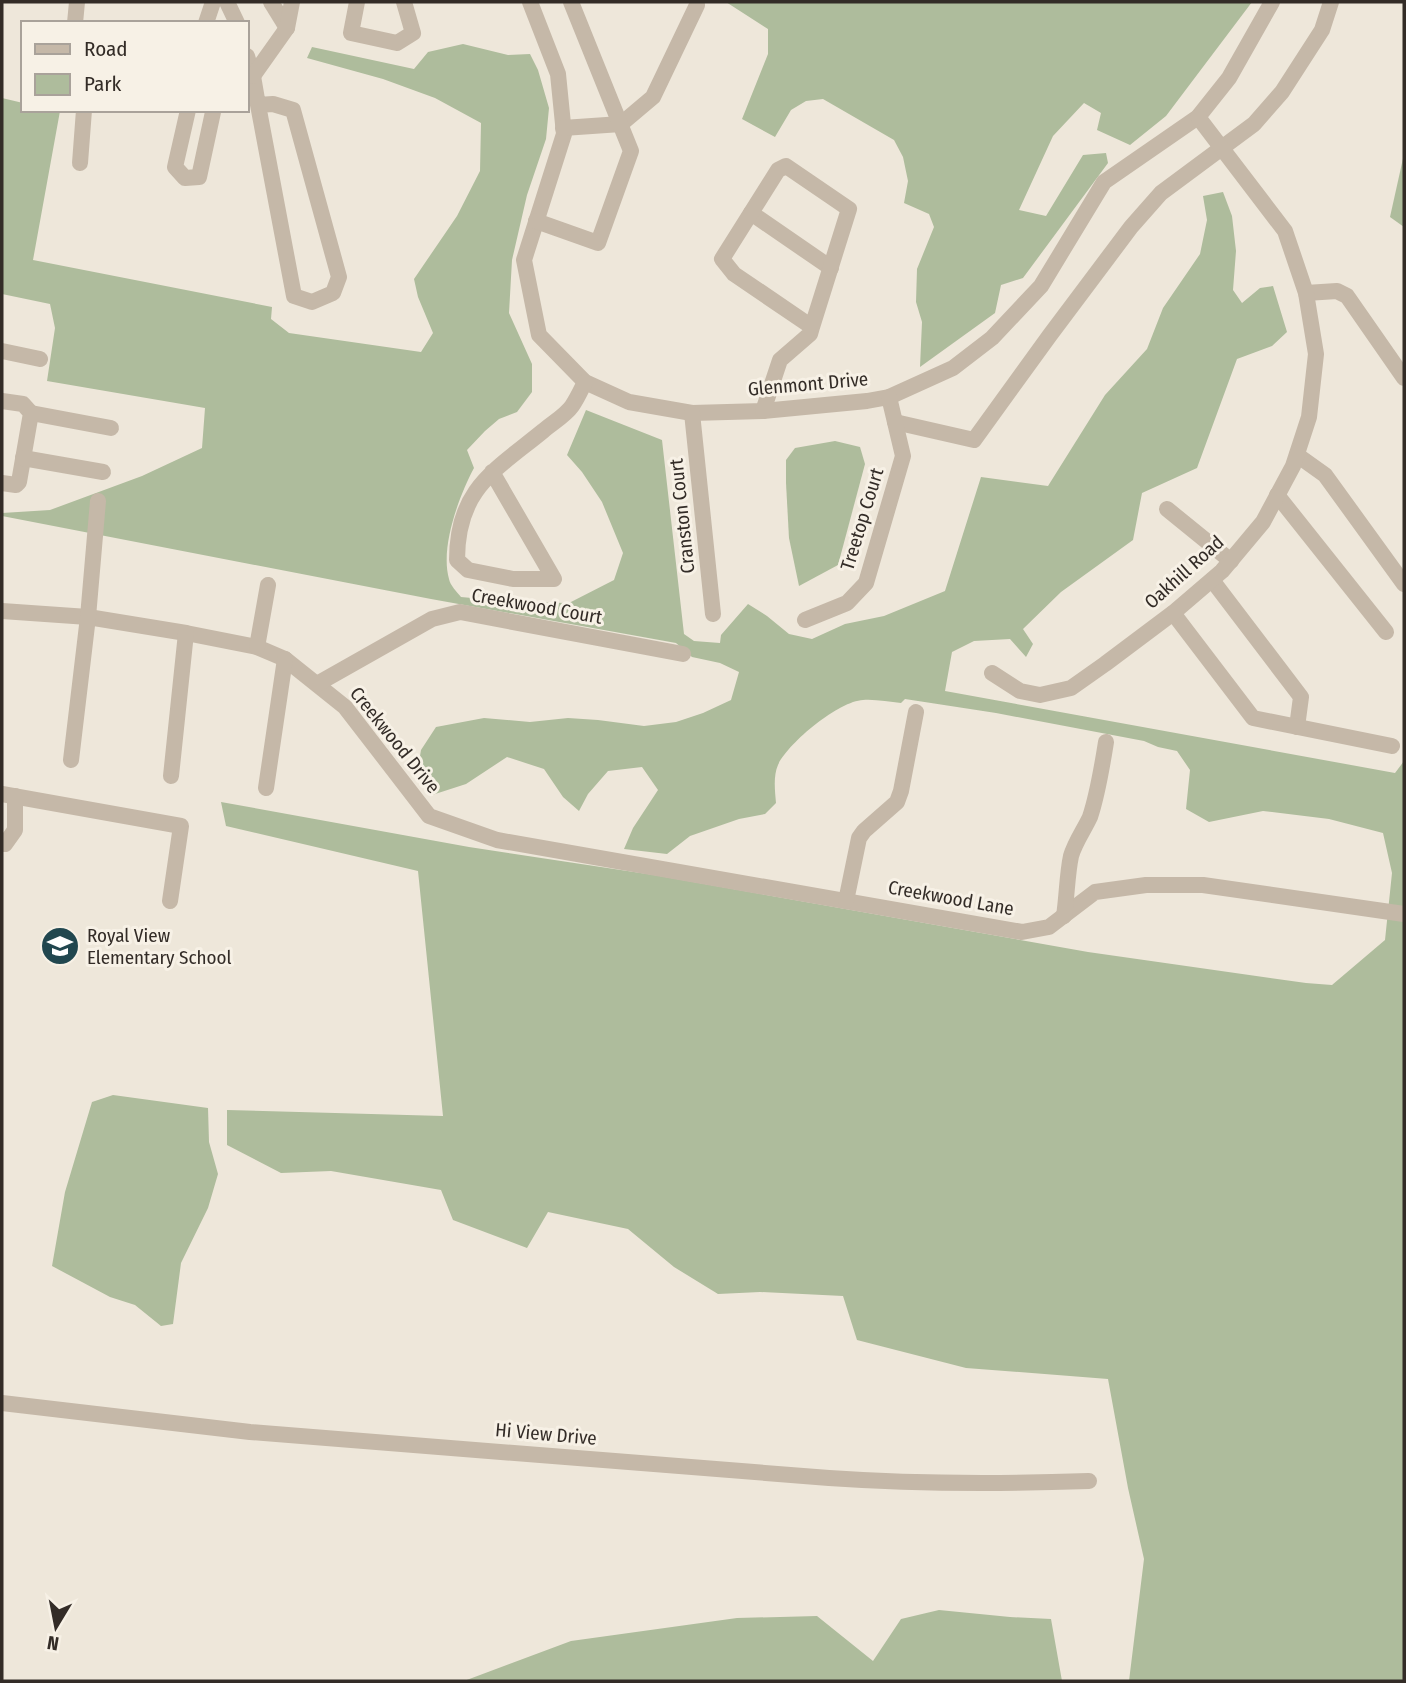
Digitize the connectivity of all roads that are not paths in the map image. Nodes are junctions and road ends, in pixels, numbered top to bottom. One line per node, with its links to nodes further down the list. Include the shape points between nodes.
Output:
1 (77, 2): 13 (street)
2 (213, 2): 14 (street)
3 (227, 2): 15 (street)
4 (271, 2): 16 (street)
5 (292, 2): 16 (street)
6 (357, 2): 7 (street, via 351,33 397,43 413,33)
7 (404, 2)
8 (530, 2): 25 (street, Glenmont Drive, via 558,74)
9 (571, 2): 24 (street)
10 (1272, 2): 23 (street, Glenmont Drive, via 1229,78)
11 (1331, 2): 26 (street, via 1322,30 1282,92 1254,124)
12 (697, 5): 24 (street, via 653,97)
13 (75, 21)
14 (207, 21)
15 (236, 21)
16 (287, 28): 18 (street)
17 (248, 59): 18 (street)
18 (253, 76): 19 (street)
19 (258, 105): 19 (street, via 294,296 312,302 333,293 340,277 293,110)
20 (84, 112): 27 (street)
21 (188, 112): 22 (street, via 175,167 185,178 199,177)
22 (213, 112)
23 (1198, 117): 26 (street, Oakhill Road); 37 (street, Glenmont Drive, via 1104,182 1041,286 992,338 953,368)
24 (621, 124): 25 (street); 29 (street, via 631,151 598,243)
25 (563, 128): 29 (street, Glenmont Drive)
26 (1221, 148): 31 (street, Oakhill Road, via 1285,231); 42 (street, via 1161,193 1131,226 974,440)
27 (80, 163)
28 (751, 213): 30 (street); 30 (street, via 778,170 786,166 849,209); 32 (street, via 722,259 734,274)
29 (536, 221): 36 (street, Glenmont Drive, via 524,260 539,335)
30 (831, 268): 32 (street)
31 (1306, 293): 35 (street, via 1337,291 1347,296); 44 (street, Oakhill Road, via 1316,354 1308,416)
32 (812, 327): 39 (street, via 780,360)
33 (2, 351): 34 (street)
34 (40, 359)
35 (1404, 378)
36 (585, 382): 41 (street, Glenmont Drive, via 629,402); 47 (street, via 571,408)
37 (889, 397): 39 (street, Glenmont Drive); 42 (street, Treetop Court)
38 (2, 401): 40 (street, via 23,404)
39 (763, 411): 41 (street, Glenmont Drive)
40 (31, 413): 43 (street); 45 (street)
41 (692, 413): 58 (street, Cranston Court)
42 (895, 422): 60 (street, Treetop Court, via 903,456 866,583 847,603)
43 (111, 428)
44 (1297, 454): 49 (street, Oakhill Road); 54 (street, via 1325,475)
45 (23, 458): 46 (street); 48 (street, via 19,482)
46 (103, 472)
47 (492, 472): 47 (street, via 464,510 457,560 468,570 513,579 554,579)
48 (2, 483)
49 (1277, 495): 52 (street, Oakhill Road, via 1263,522); 61 (street)
50 (98, 501): 59 (street)
51 (1167, 509): 52 (street)
52 (1230, 561): 53 (street, Oakhill Road)
53 (1212, 580): 57 (street, Oakhill Road); 69 (street, via 1301,698)
54 (1404, 584)
55 (268, 585): 63 (street)
56 (2, 611): 59 (street, Creekwood Drive)
57 (1172, 613): 66 (street, Oakhill Road, via 1071,688 1040,695 1020,691); 69 (street, via 1253,718)
58 (713, 614)
59 (89, 617): 62 (street, Creekwood Drive); 72 (street)
60 (804, 620)
61 (1386, 632)
62 (186, 633): 63 (street, Creekwood Drive); 73 (street)
63 (257, 647): 65 (street, Creekwood Drive)
64 (683, 654): 67 (street, Creekwood Court, via 460,612 432,619)
65 (285, 659): 67 (street, Creekwood Drive); 74 (street)
66 (992, 673)
67 (317, 684): 78 (street, Creekwood Drive, via 345,707 429,816 498,840)
68 (916, 712): 78 (street, via 897,802 859,838)
69 (1297, 727): 71 (street)
70 (1106, 743): 80 (street, via 1096,798 1071,858)
71 (1392, 746)
72 (71, 760)
73 (171, 776)
74 (266, 789)
75 (9, 795): 76 (street, via 15,830); 77 (street, via 181,826)
76 (2, 845)
77 (170, 901)
78 (846, 901): 80 (street, Creekwood Lane, via 1022,932 1049,927)
79 (1404, 914): 80 (street, Creekwood Lane, via 1203,885 1146,885 1096,892)
80 (1064, 916)
81 (2, 1402): 82 (street, Hi View Drive, via 302,1437 829,1478)
82 (1089, 1481)

